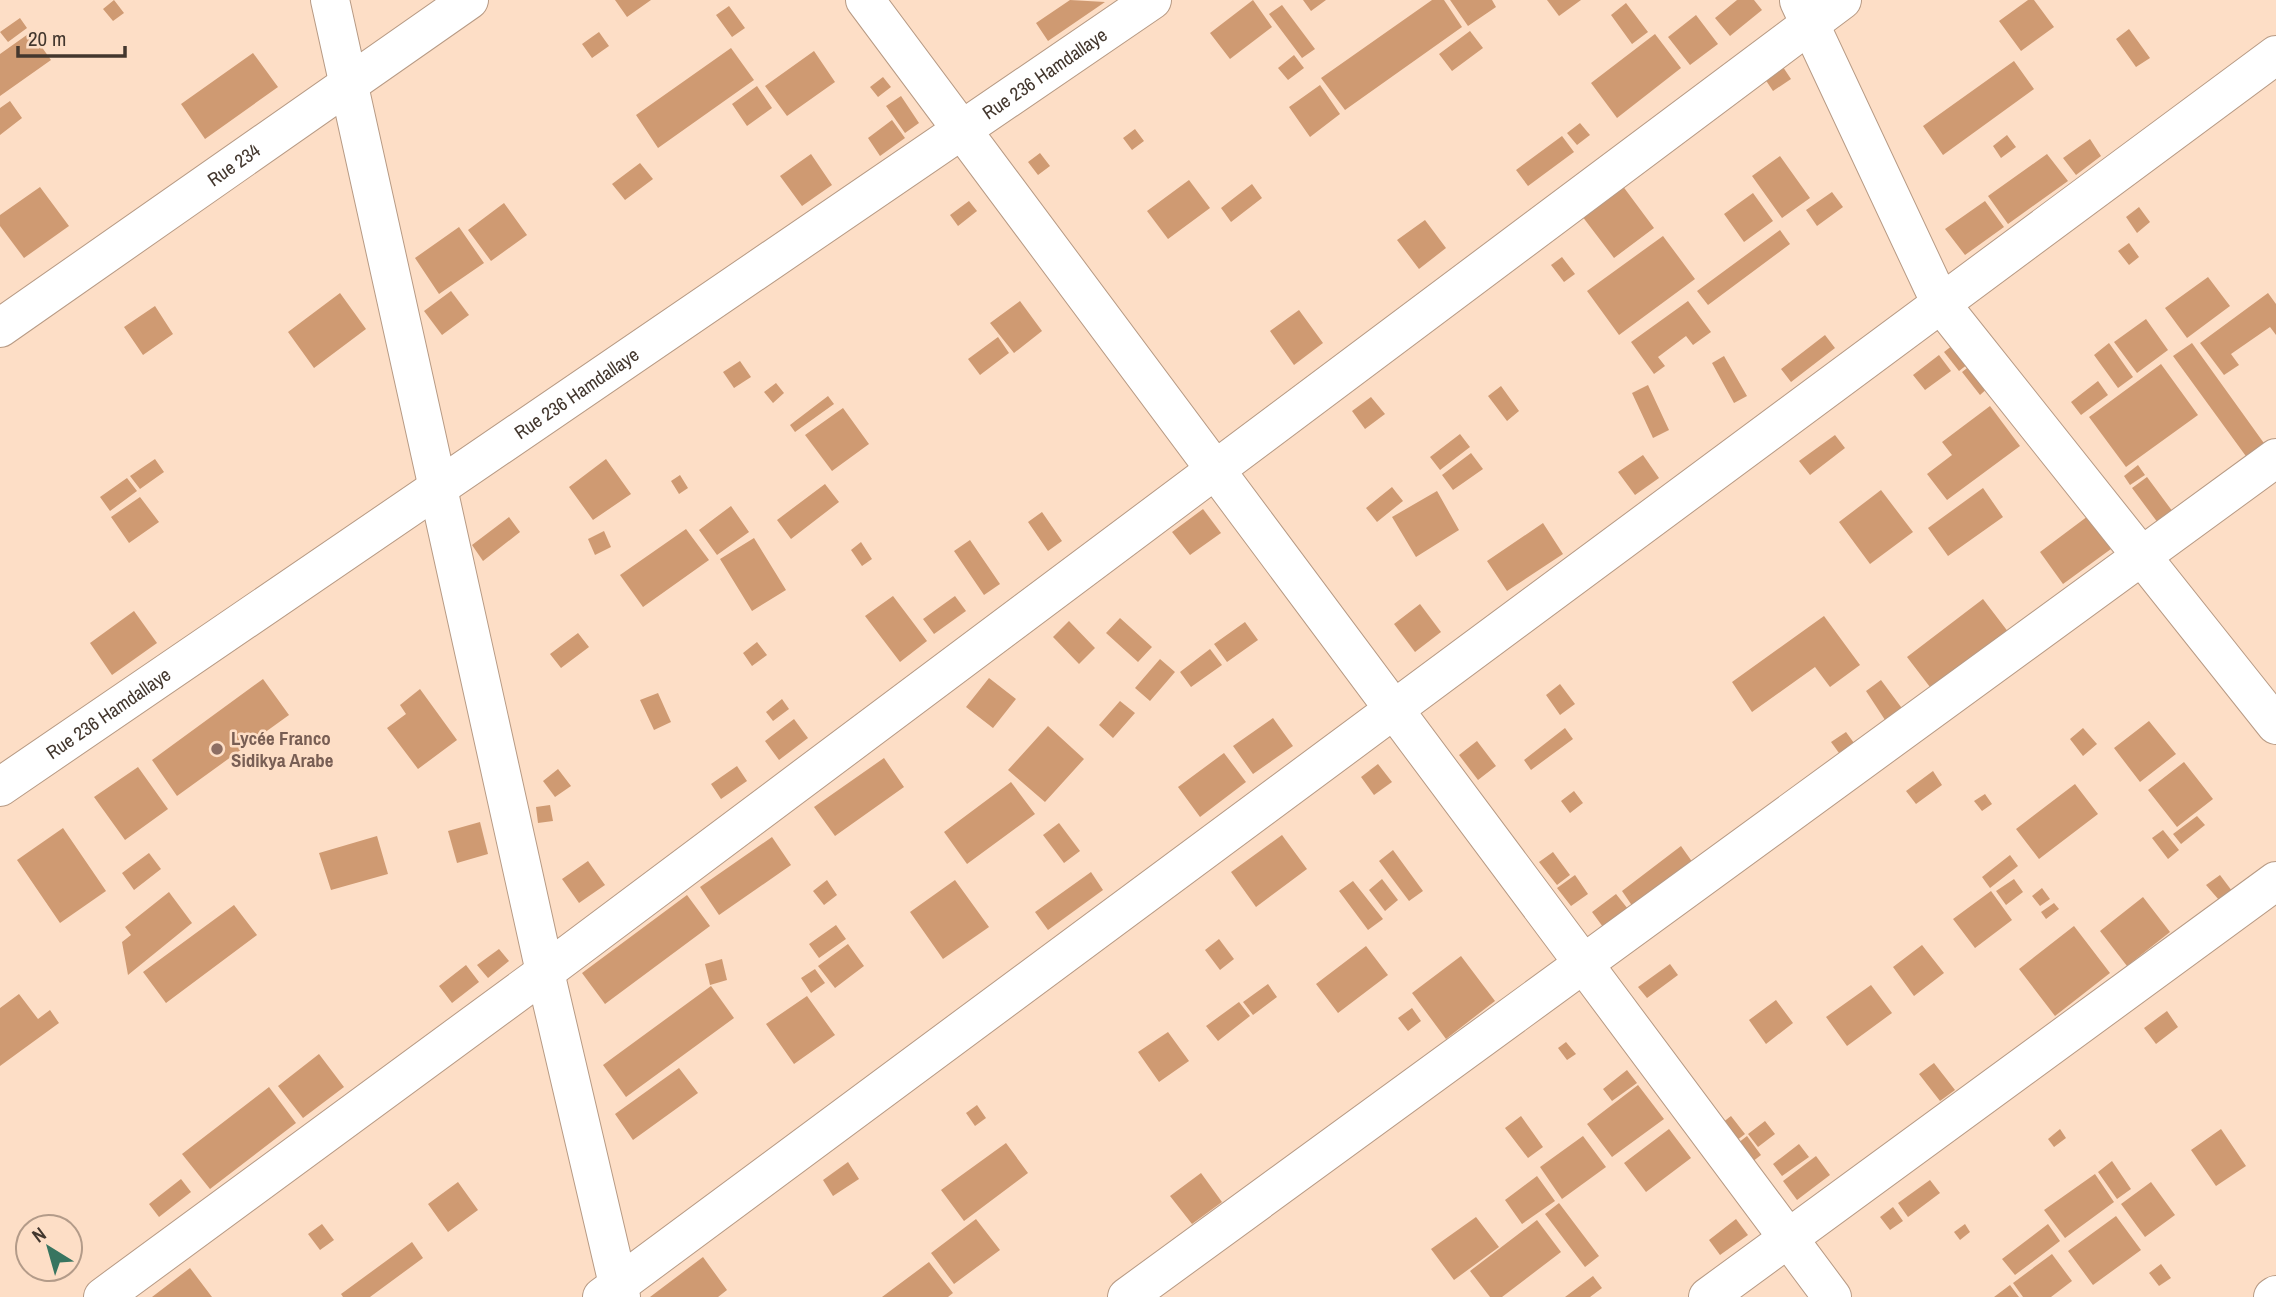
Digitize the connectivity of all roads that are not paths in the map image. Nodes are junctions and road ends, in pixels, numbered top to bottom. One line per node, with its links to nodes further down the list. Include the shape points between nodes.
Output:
1 (330, 0): 8 (street)
2 (469, 0): 8 (street, Rue 234)
3 (866, 0): 9 (street)
4 (1152, 0): 9 (street, Rue 236 Hamdallaye)
5 (1842, 0): 6 (street)
6 (1804, 12): 10 (street); 13 (street)
7 (2276, 55): 10 (street)
8 (348, 85): 11 (street, Rue 234); 14 (street)
9 (962, 130): 13 (street); 14 (street, Rue 236 Hamdallaye)
10 (1941, 304): 15 (street); 16 (street)
11 (0, 328)
12 (2276, 458): 15 (street)
13 (1214, 471): 16 (street); 21 (street)
14 (438, 488): 18 (street, Rue 236 Hamdallaye); 21 (street)
15 (2142, 556): 17 (street); 20 (street)
16 (1394, 709): 20 (street); 23 (street)
17 (2276, 725)
18 (0, 787)
19 (2276, 881): 22 (street)
20 (1583, 964): 22 (street); 25 (street)
21 (545, 972): 23 (street); 24 (street)
22 (1788, 1238): 26 (street); 27 (street)
23 (614, 1293)
24 (103, 1297)
25 (1127, 1297)
26 (1708, 1297)
27 (1832, 1297)

